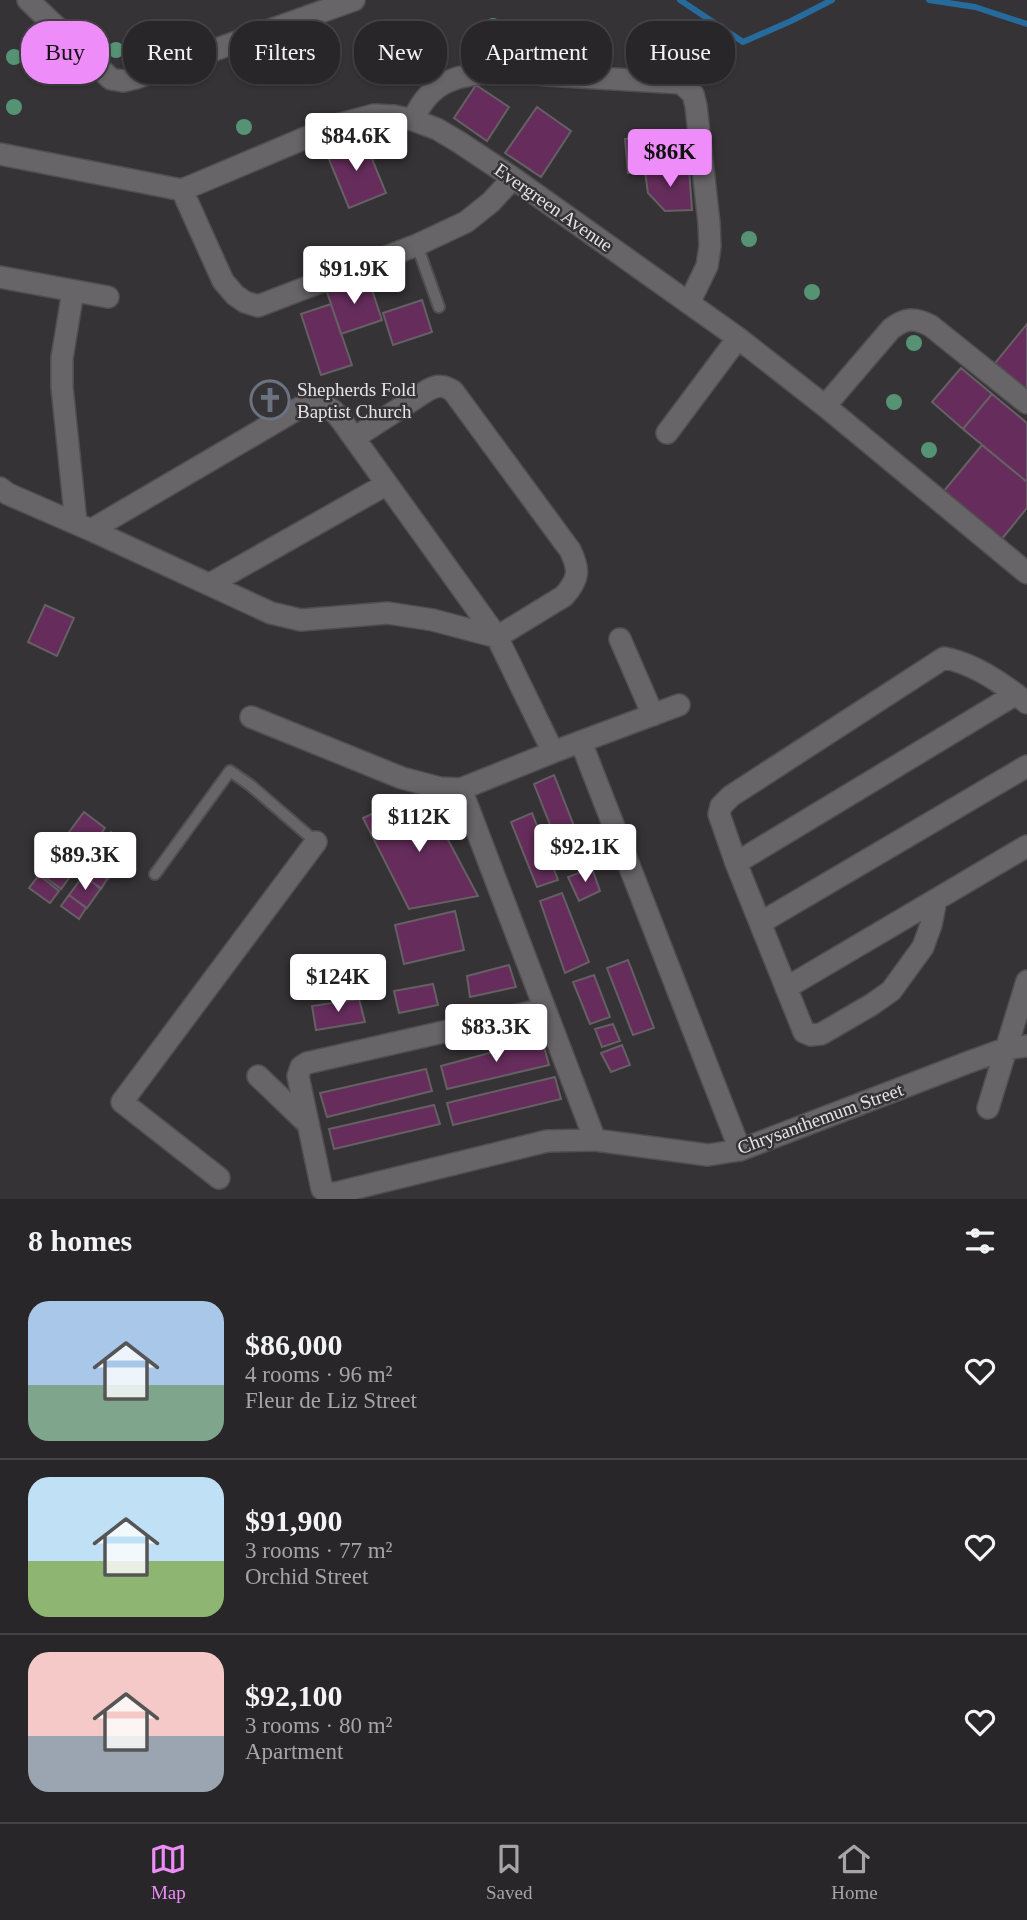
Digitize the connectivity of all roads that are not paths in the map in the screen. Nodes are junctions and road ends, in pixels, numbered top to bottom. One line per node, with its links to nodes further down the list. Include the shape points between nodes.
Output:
1 (354, 0): 2 (street, via 123,81 111,79)
2 (31, 1)
3 (413, 120): 5 (street, Evergreen Avenue, via 448,135); 6 (street, Evergreen Avenue, via 374,116 347,122); 11 (street, via 432,93 446,82 468,75 681,83 693,94 696,106 710,246 707,266)
4 (0, 154): 6 (street)
5 (513, 178): 7 (street, via 466,222); 11 (street, Evergreen Avenue)
6 (182, 190): 7 (street, via 223,281 235,295 258,306)
7 (417, 245): 12 (lane)
8 (0, 277): 9 (street)
9 (72, 291): 10 (street); 20 (street, via 62,387)
10 (108, 297)
11 (689, 303): 13 (street, Evergreen Avenue)
12 (439, 307)
13 (738, 338): 15 (street, Evergreen Avenue); 16 (street)
14 (1027, 403): 15 (street, via 931,326 909,319 891,329)
15 (825, 406): 21 (street, Evergreen Avenue)
16 (667, 433)
17 (354, 438): 18 (street); 20 (street, via 329,407 311,404); 23 (street, via 428,390 445,386 461,401 569,550 577,563 572,587)
18 (387, 484): 22 (street); 23 (street)
19 (0, 488): 20 (street)
20 (84, 526): 22 (street)
21 (1027, 573)
22 (210, 584): 23 (street, via 271,613 301,620 388,613)
23 (497, 637): 30 (street)
24 (620, 639): 27 (street)
25 (1021, 698): 35 (street); 35 (street, via 959,661 944,659 726,800 719,814)
26 (679, 705): 27 (street)
27 (653, 715): 29 (street)
28 (251, 717): 32 (street, via 402,778)
29 (581, 741): 30 (street); 48 (street)
30 (552, 752): 32 (street)
31 (1027, 766): 38 (street)
32 (461, 789): 41 (street)
33 (316, 842): 36 (lane, via 230,771); 49 (street, via 122,1102)
34 (1027, 846): 37 (street)
35 (736, 863): 38 (street)
36 (155, 874)
37 (936, 900): 40 (street); 40 (street, via 923,947 891,991 871,1005 821,1034 811,1035 804,1032)
38 (760, 923): 40 (street)
39 (1027, 981): 43 (street)
40 (786, 988)
41 (544, 1009): 46 (street, via 307,1063 298,1076); 47 (street)
42 (1027, 1046): 43 (street, Chrysanthemum Street)
43 (1005, 1049): 45 (street); 48 (street, Chrysanthemum Street)
44 (258, 1076): 46 (street)
45 (988, 1108)
46 (308, 1124): 47 (street, Chrysanthemum Street, via 322,1189 328,1193 547,1141)
47 (595, 1140): 48 (street, Chrysanthemum Street, via 708,1155)
48 (740, 1150)
49 (219, 1178)

